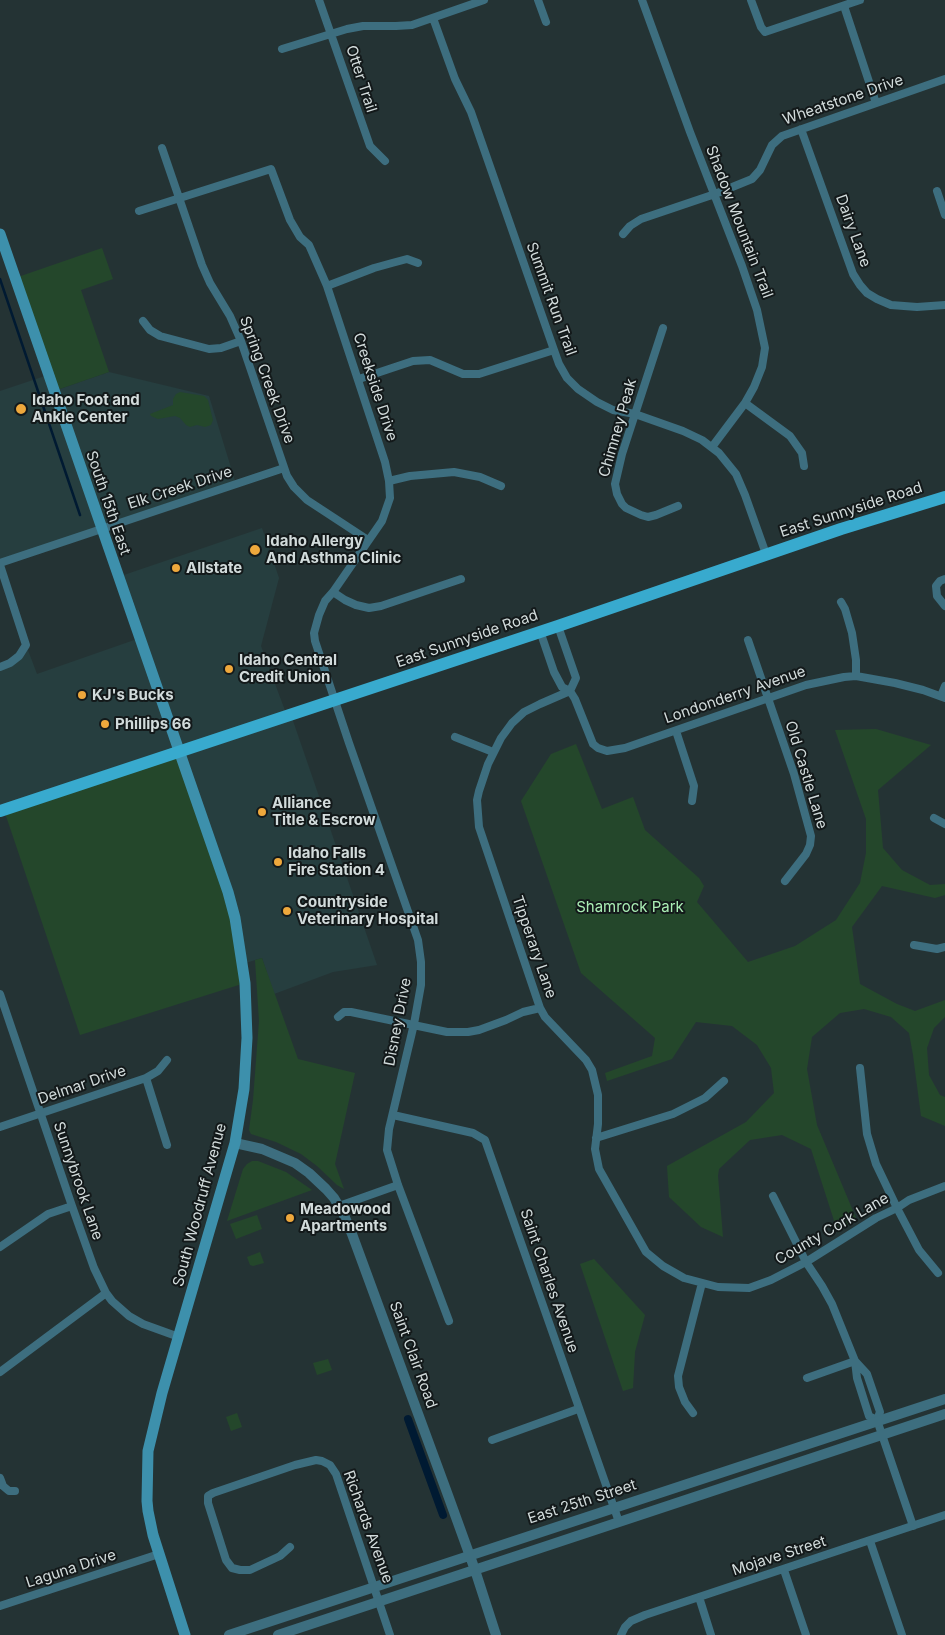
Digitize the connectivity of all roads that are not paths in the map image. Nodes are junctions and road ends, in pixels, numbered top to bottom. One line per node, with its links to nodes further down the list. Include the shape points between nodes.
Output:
1 (319, 0): 10 (street, Otter Trail)
2 (484, 0): 8 (street)
3 (538, 0): 9 (street)
4 (642, 0): 18 (street, Shadow Mountain Trail)
5 (751, 0): 7 (street, via 760,27 765,32)
6 (860, 0): 7 (street)
7 (844, 6): 13 (street)
8 (434, 18): 10 (street, via 412,25 363,26); 31 (street, Summit Run Trail, via 455,79 471,112)
9 (546, 22)
10 (331, 33): 11 (street); 16 (street, Otter Trail, via 370,146)
11 (282, 49)
12 (945, 79): 13 (street, Wheatstone Drive)
13 (876, 102): 14 (street, Wheatstone Drive)
14 (801, 129): 18 (street, Wheatstone Drive, via 782,136 772,145 752,179); 27 (street, Dairy Lane, via 853,274 860,285 867,293 891,305)
15 (162, 148): 19 (street, Spring Creek Drive)
16 (385, 161)
17 (936, 191): 21 (street)
18 (715, 194): 23 (street, Wheatstone Drive, via 641,219); 33 (street, Shadow Mountain Trail, via 757,310 765,348 762,367)
19 (179, 198): 20 (street); 26 (street, Creekside Drive, via 271,169 290,220 312,250); 30 (street, Spring Creek Drive, via 202,265)
20 (140, 211)
21 (945, 215)
22 (0, 234): 24 (main road, South 15th East)
23 (623, 234)
24 (5, 263): 42 (main road, South 15th East)
25 (418, 263): 26 (street, via 407,259)
26 (327, 286): 32 (street, Creekside Drive)
27 (945, 305)
28 (143, 321): 30 (street, via 160,336 209,349)
29 (663, 328): 34 (street, Chimney Peak)
30 (241, 341): 37 (street, Spring Creek Drive)
31 (554, 350): 32 (street, via 479,374 463,374 430,360 413,361); 34 (street, Summit Run Trail, via 567,378 578,388 612,410)
32 (359, 379): 38 (street, Creekside Drive)
33 (745, 403): 35 (street, Shadow Mountain Trail); 36 (street, via 790,436 802,453)
34 (634, 414): 35 (street, Summit Run Trail, via 683,431); 41 (street, Chimney Peak, via 615,484 617,494 626,508 648,517)
35 (712, 448): 44 (street, Summit Run Trail, via 736,474)
36 (804, 466)
37 (284, 468): 42 (street, Elk Creek Drive); 43 (street, Spring Creek Drive, via 294,488 307,500)
38 (390, 481): 39 (street, via 454,472); 43 (street, Creekside Drive, via 390,498 382,521)
39 (501, 486)
40 (945, 497): 44 (main road, East Sunnyside Road)
41 (678, 506)
42 (101, 529): 45 (street, Elk Creek Drive); 63 (main road, South 15th East)
43 (368, 540): 48 (street, Creekside Drive)
44 (766, 554): 51 (main road, East Sunnyside Road)
45 (0, 564): 54 (street, via 26,645 20,656)
46 (945, 579): 50 (street, via 936,586)
47 (461, 580): 48 (street, via 369,608 356,605)
48 (333, 592): 60 (street, Creekside Drive, via 325,601 314,633)
49 (842, 602): 55 (street, via 852,633)
50 (945, 606)
51 (558, 626): 52 (main road, East Sunnyside Road); 57 (street, via 576,678)
52 (540, 631): 57 (street, Londonderry Avenue, via 558,679 562,687); 60 (main road, East Sunnyside Road)
53 (748, 640): 59 (street, Old Castle Lane)
54 (0, 666)
55 (856, 676): 58 (street, Londonderry Avenue, via 895,682); 59 (street, Londonderry Avenue, via 823,680)
56 (945, 686): 58 (street)
57 (570, 691): 61 (street, Londonderry Avenue, via 593,744 598,748 615,751); 64 (street, Tipperary Lane, via 524,712 512,723)
58 (943, 697)
59 (767, 699): 61 (street, Londonderry Avenue); 69 (street, Old Castle Lane, via 794,774 811,836 806,854)
60 (336, 700): 63 (main road, East Sunnyside Road); 75 (street, Disney Drive, via 418,940 421,984)
61 (676, 731): 65 (street, via 694,786)
62 (455, 737): 64 (street)
63 (179, 752): 66 (main road, East Sunnyside Road); 84 (main road, South Woodruff Avenue, via 228,892 245,983 247,1038 244,1089)
64 (493, 752): 73 (street, Tipperary Lane, via 477,800 479,827)
65 (692, 801)
66 (0, 811)
67 (934, 818): 68 (street)
68 (945, 824)
69 (785, 881)
70 (914, 945): 71 (street, via 937,949)
71 (945, 947)
72 (0, 994): 80 (street, Sunnybrook Lane)
73 (540, 1008): 75 (street, via 468,1032 447,1032); 83 (street, Tipperary Lane, via 592,1070 598,1095)
74 (338, 1017): 75 (street, via 344,1012 351,1012)
75 (414, 1024): 81 (street, Disney Drive)
76 (167, 1060): 78 (street, Delmar Drive)
77 (860, 1068): 91 (street, via 869,1142)
78 (146, 1078): 80 (street, Delmar Drive); 85 (street)
79 (724, 1081): 83 (street, via 705,1098 673,1114)
80 (40, 1113): 82 (street, Delmar Drive); 89 (street, Sunnybrook Lane)
81 (393, 1115): 86 (street, Disney Drive, via 386,1140); 103 (street, Saint Charles Avenue, via 474,1133 485,1140)
82 (0, 1127)
83 (596, 1138): 95 (street, Tipperary Lane, via 599,1169 646,1252 684,1278)
84 (235, 1143): 90 (street, Saint Clair Road, via 262,1149 295,1163 317,1180); 98 (main road, South Woodruff Avenue)
85 (167, 1145)
86 (398, 1185): 90 (street); 97 (street, Disney Drive)
87 (945, 1186): 91 (street, County Cork Lane)
88 (773, 1196): 93 (street)
89 (72, 1206): 92 (street, via 48,1214); 96 (street, Sunnybrook Lane)
90 (339, 1206): 118 (street, Saint Clair Road)
91 (896, 1208): 93 (street, County Cork Lane); 94 (street, via 919,1250)
92 (0, 1247)
93 (806, 1262): 95 (street, County Cork Lane, via 749,1288); 99 (street, via 832,1304)
94 (938, 1273)
95 (702, 1283): 104 (street, via 678,1376 685,1402)
96 (106, 1293): 98 (street, Sunnybrook Lane, via 129,1316); 100 (street)
97 (449, 1321)
98 (179, 1337): 117 (main road, South Woodruff Avenue, via 148,1451 147,1500)
99 (855, 1361): 101 (street); 106 (street, via 869,1416); 106 (street, via 867,1374 880,1412)
100 (0, 1372)
101 (808, 1378)
102 (945, 1399): 106 (street, East 25th Street)
103 (578, 1409): 108 (street); 111 (street, Saint Charles Avenue)
104 (693, 1413)
105 (945, 1414): 107 (street, East 25th Street)
106 (877, 1420): 107 (street); 111 (street, East 25th Street)
107 (882, 1434): 113 (street, East 25th Street); 114 (street)
108 (492, 1440)
109 (0, 1478): 110 (street, via 3,1486)
110 (15, 1492)
111 (614, 1508): 113 (street, Saint Charles Avenue); 118 (street, East 25th Street)
112 (945, 1515): 114 (street, Mojave Street)
113 (619, 1522): 119 (street, East 25th Street)
114 (913, 1526): 115 (street, Mojave Street)
115 (870, 1541): 120 (street, Mojave Street); 135 (street)
116 (290, 1547): 121 (street, Richards Avenue, via 280,1556 250,1570 232,1568 226,1560 208,1496 295,1465 316,1460 330,1465 336,1474)
117 (155, 1555): 124 (street, Laguna Drive); 127 (main road, South Woodruff Avenue)
118 (469, 1555): 119 (street, Saint Clair Road); 121 (street, East 25th Street)
119 (475, 1570): 123 (street, East 25th Street); 131 (street, Saint Clair Road)
120 (784, 1570): 122 (street, Mojave Street); 134 (street)
121 (375, 1587): 123 (street, Richards Avenue); 125 (street, East 25th Street)
122 (698, 1597): 132 (street, Mojave Street, via 631,1620); 133 (street)
123 (380, 1601): 126 (street, East 25th Street); 130 (street, Richards Avenue)
124 (0, 1606)
125 (285, 1616): 126 (street); 128 (street, East 25th Street)
126 (291, 1633): 129 (street, East 25th Street)
127 (185, 1635)
128 (229, 1635)
129 (278, 1635)
130 (390, 1635)
131 (496, 1635)
132 (621, 1635)
133 (711, 1635)
134 (806, 1635)
135 (902, 1635)

